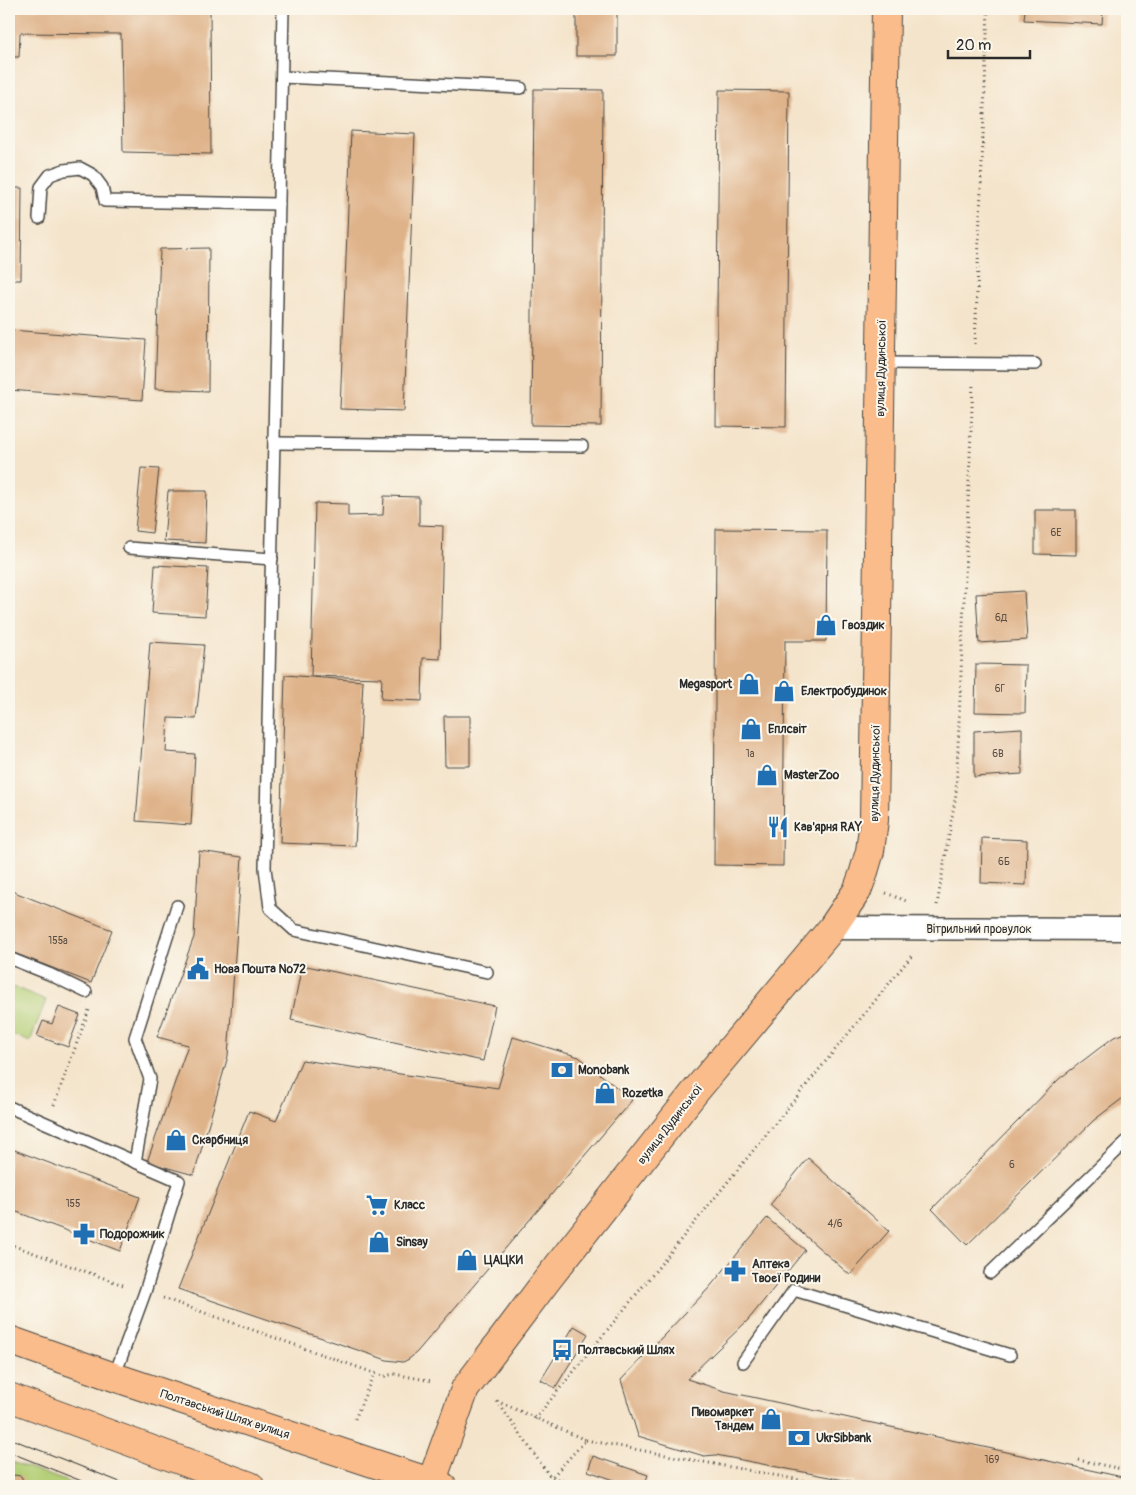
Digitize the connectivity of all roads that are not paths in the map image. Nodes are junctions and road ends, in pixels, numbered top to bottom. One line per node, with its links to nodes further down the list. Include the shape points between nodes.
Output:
1 (283, 9): 3 (lane)
2 (886, 9): 7 (main road, вулиця Дудинської)
3 (282, 77): 4 (lane); 5 (lane)
4 (522, 88)
5 (279, 204): 6 (lane, via 105,201 102,187 93,175 80,168 50,175 42,187); 9 (lane)
6 (39, 218)
7 (882, 363): 8 (lane); 14 (main road, вулиця Дудинської, via 874,820 863,876 857,891)
8 (1035, 364)
9 (274, 443): 10 (lane); 12 (lane)
10 (582, 446)
11 (129, 548): 12 (lane)
12 (272, 559): 17 (lane, via 265,868 270,908 294,930)
13 (177, 906): 21 (lane, via 135,1038 150,1079)
14 (832, 928): 15 (street, Вітрильний провулок); 28 (main road, вулиця Дудинської, via 694,1093 465,1389)
15 (1127, 930)
16 (9, 958): 18 (lane)
17 (488, 972)
18 (86, 992)
19 (9, 1107): 21 (lane)
20 (1127, 1141): 22 (lane)
21 (135, 1162): 26 (lane, via 179,1181 145,1292)
22 (990, 1273)
23 (9, 1340): 26 (main road, Полтавський Шлях вулиця)
24 (1010, 1355): 25 (lane, via 794,1290)
25 (744, 1362)
26 (114, 1377): 28 (main road, Полтавський Шлях вулиця)
27 (9, 1397): 29 (main road)
28 (434, 1485)
29 (250, 1486)

